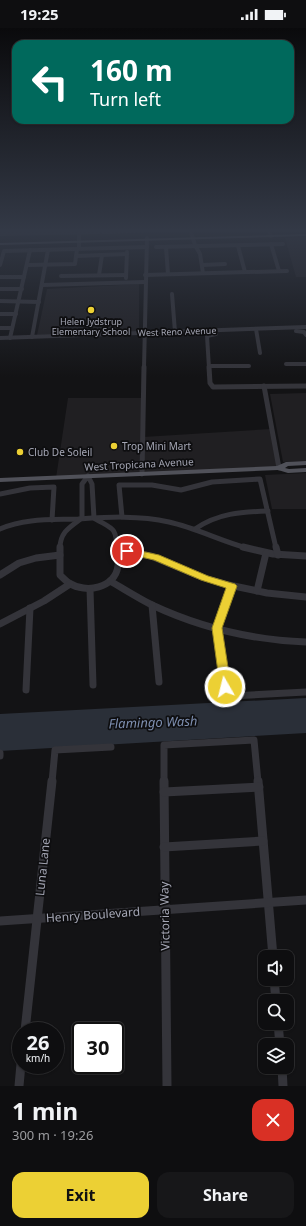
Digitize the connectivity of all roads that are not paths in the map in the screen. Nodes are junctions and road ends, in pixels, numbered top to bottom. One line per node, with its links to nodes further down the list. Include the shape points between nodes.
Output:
1 (24, 278): 7 (street)
2 (43, 278): 5 (street)
3 (145, 278): 4 (street)
4 (145, 282): 5 (street); 19 (street)
5 (42, 285): 11 (street)
6 (0, 289): 7 (street)
7 (22, 289): 10 (street)
8 (172, 294): 18 (street)
9 (0, 301): 10 (street)
10 (19, 302): 11 (street); 13 (street)
11 (39, 302): 21 (street)
12 (0, 314): 13 (street)
13 (16, 314): 15 (street)
14 (0, 328): 15 (street)
15 (12, 328): 23 (street)
16 (306, 328): 17 (street, West Reno Avenue)
17 (256, 331): 18 (street, West Reno Avenue); 20 (street, via 300,331); 24 (street); 27 (street, via 207,336)
18 (175, 332): 19 (street, West Reno Avenue)
19 (144, 333): 21 (street, West Reno Avenue); 34 (street)
20 (306, 334)
21 (32, 337): 23 (street, West Reno Avenue)
22 (0, 338): 23 (street, West Reno Avenue)
23 (10, 338)
24 (260, 353)
25 (286, 364): 26 (street)
26 (306, 364)
27 (209, 366): 28 (street); 29 (street, via 210,383 213,387)
28 (249, 366)
29 (264, 386): 30 (street); 32 (street)
30 (306, 386)
31 (306, 463): 32 (main road, West Tropicana Avenue, via 286,464)
32 (279, 468): 33 (main road, West Tropicana Avenue, via 288,471); 34 (main road, West Tropicana Avenue)
33 (306, 470)
34 (142, 474): 35 (main road, West Tropicana Avenue)
35 (88, 476): 36 (main road, West Tropicana Avenue); 40 (street, via 92,484); 40 (street, via 82,484)
36 (0, 480)
37 (0, 494): 41 (street, via 30,488 54,487)
38 (268, 511): 39 (street, via 260,479 225,480 181,490 152,485 120,485); 43 (street, via 221,514 207,520); 47 (street)
39 (122, 517): 40 (street); 43 (street, via 147,518)
40 (88, 518): 41 (street); 44 (street, via 112,529 116,534); 46 (street, via 65,530 60,541)
41 (52, 520): 42 (street, via 23,521)
42 (0, 529)
43 (196, 529): 45 (street, via 243,548)
44 (118, 550): 50 (street, via 118,566); 52 (street, via 156,558 204,578)
45 (266, 553): 47 (street); 54 (street)
46 (60, 555): 49 (street, via 19,563); 51 (street, via 60,575)
47 (278, 555): 48 (street)
48 (306, 556)
49 (0, 575)
50 (110, 581): 53 (street); 56 (street)
51 (70, 584): 53 (street); 57 (street)
52 (232, 586): 54 (street); 59 (street)
53 (90, 589): 62 (street)
54 (257, 591): 55 (street, via 288,597)
55 (306, 597)
56 (152, 605): 59 (street); 61 (street)
57 (30, 608): 58 (street); 63 (street)
58 (0, 624)
59 (217, 628): 60 (street, via 240,634); 64 (street, via 225,687 230,696)
60 (306, 642)
61 (159, 682)
62 (93, 685)
63 (26, 690)
64 (306, 692)
65 (111, 747): 73 (street, Luna Lane, via 55,750)
66 (258, 787): 67 (street); 67 (street, Victoria Way, via 254,740 164,745); 68 (street)
67 (164, 792): 69 (street, Victoria Way)
68 (263, 841): 69 (street); 71 (street)
69 (164, 847): 72 (street, Victoria Way)
70 (306, 900): 71 (street, Henry Boulevard)
71 (268, 902): 72 (street, Henry Boulevard); 75 (street)
72 (165, 911): 73 (street, Henry Boulevard); 80 (street, Victoria Way)
73 (37, 919): 74 (street, Henry Boulevard); 76 (street, Luna Lane)
74 (0, 921)
75 (272, 950)
76 (26, 1022)
77 (20, 1074): 79 (street)
78 (282, 1074): 81 (street)
79 (19, 1086)
80 (167, 1086)
81 (283, 1086)

